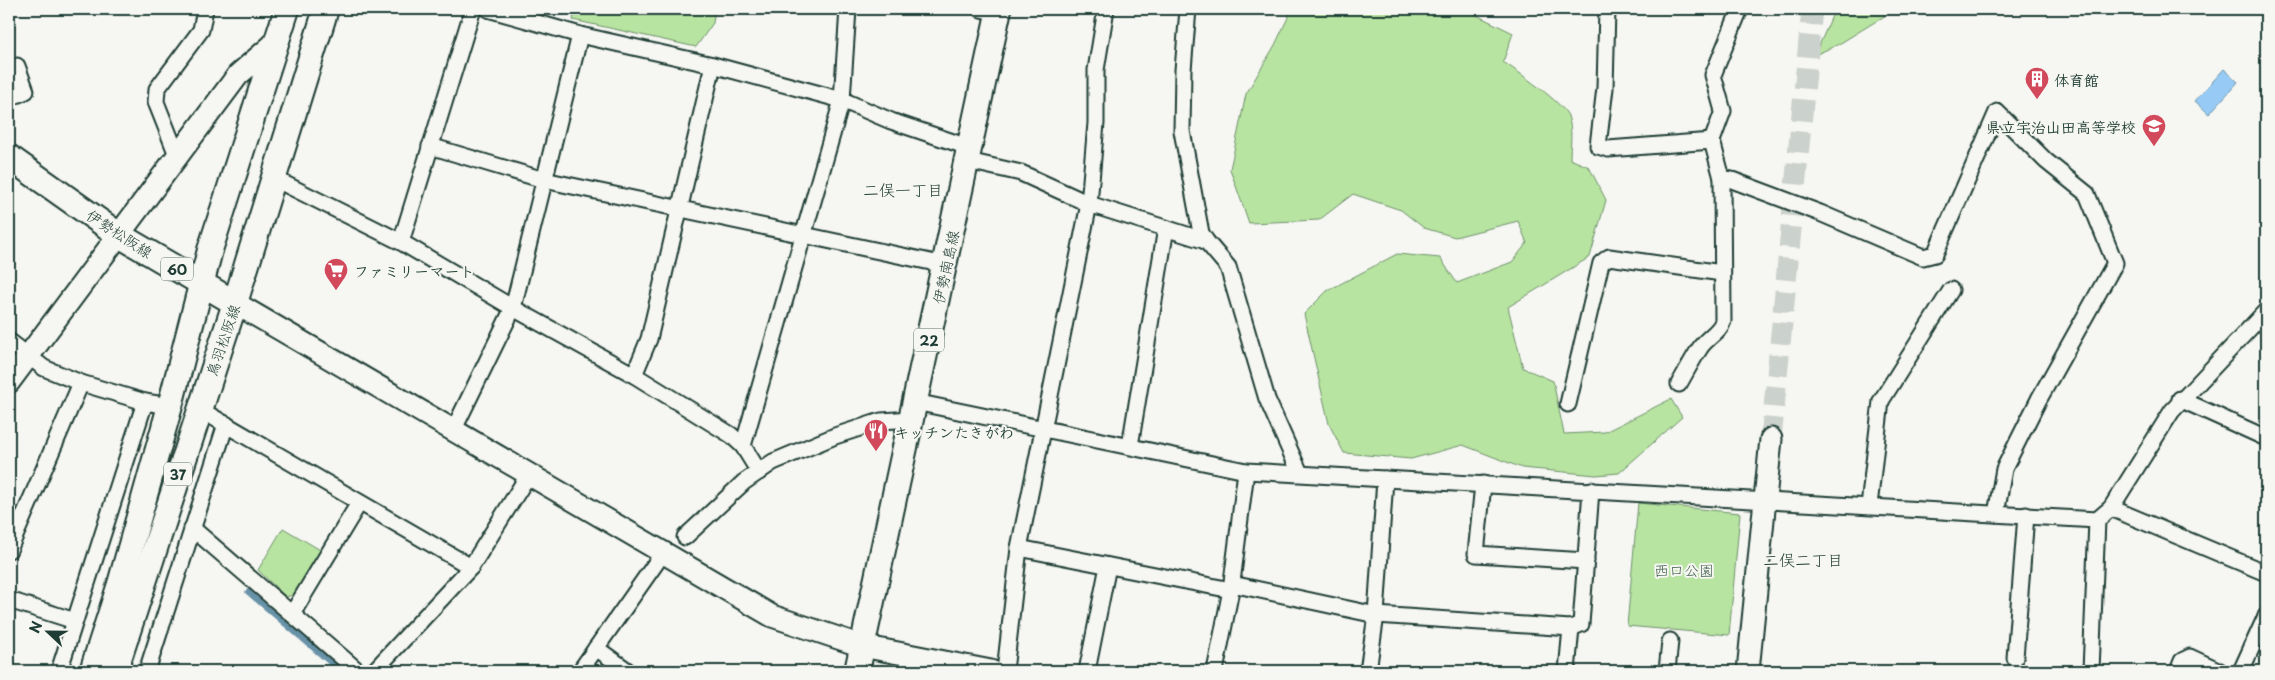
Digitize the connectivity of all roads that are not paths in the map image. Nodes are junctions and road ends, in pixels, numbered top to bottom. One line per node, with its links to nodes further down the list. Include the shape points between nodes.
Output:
1 (205, 9): 21 (street, via 201,30 156,89 156,102)
2 (287, 9): 13 (main road, 鳥羽松阪線 / 37)
3 (326, 9): 23 (main road, 鳥羽松阪線 / 37)
4 (472, 9): 19 (street)
5 (488, 9): 12 (street)
6 (848, 9): 17 (street)
7 (1106, 9): 26 (street, via 1096,70 1096,123)
8 (1188, 9): 32 (street, via 1182,131 1201,233)
9 (1607, 9): 18 (street, via 1605,88 1598,146)
10 (1740, 9): 18 (street, via 1713,75 1723,110)
11 (992, 10): 20 (main road, 伊勢南島線 / 22)
12 (580, 34): 14 (street); 25 (street)
13 (276, 42): 21 (street, via 238,75); 35 (main road, 鳥羽松阪線 / 37)
14 (713, 65): 17 (street); 27 (street)
15 (17, 66): 16 (street, via 26,91)
16 (9, 98)
17 (842, 100): 20 (street); 30 (street)
18 (1712, 142): 24 (street)
19 (430, 146): 25 (street); 31 (street)
20 (969, 154): 26 (street); 33 (main road, 伊勢南島線 / 22)
21 (177, 155): 29 (street)
22 (11, 160): 29 (main road, 伊勢松阪線 / 60)
23 (273, 178): 31 (street); 37 (main road, 鳥羽松阪線 / 37)
24 (1722, 178): 34 (street); 70 (street, via 1820,213 1922,257 1935,254 1997,112 2046,161 2087,194 2115,263 2004,469)
25 (544, 180): 27 (street); 38 (street)
26 (1089, 204): 28 (street); 54 (street)
27 (680, 209): 30 (street); 42 (street, via 649,339)
28 (1166, 228): 32 (street); 58 (street)
29 (119, 235): 35 (main road, 伊勢松阪線 / 60); 41 (street)
30 (803, 235): 33 (street); 57 (street)
31 (401, 242): 38 (street)
32 (1206, 242): 61 (street, via 1228,267 1267,399)
33 (945, 266): 51 (main road, 伊勢南島線 / 22)
34 (1722, 273): 45 (street, via 1721,327 1700,348); 48 (street, via 1609,257 1602,263)
35 (202, 284): 37 (main road, 伊勢松阪線 / 60); 49 (main road, 鳥羽松阪線 / 37)
36 (1951, 290): 68 (street, via 1881,401)
37 (235, 303): 50 (main road, 鳥羽松阪線 / 37); 53 (street)
38 (513, 308): 42 (street); 53 (street)
39 (2266, 310): 46 (street)
40 (9, 341): 41 (street)
41 (28, 356): 43 (street); 44 (street, via 44,368)
42 (634, 376): 57 (street, via 731,435)
43 (9, 382)
44 (81, 383): 47 (street); 76 (street)
45 (1679, 384)
46 (2180, 400): 55 (street); 69 (street)
47 (145, 402): 49 (street); 87 (street)
48 (1568, 404)
49 (170, 406): 94 (main road, 鳥羽松阪線 / 37)
50 (199, 410): 52 (street); 95 (main road, 鳥羽松阪線 / 37)
51 (914, 411): 54 (street); 60 (street, via 835,436 773,462); 90 (main road, 伊勢南島線 / 22)
52 (226, 424): 67 (street); 73 (street)
53 (454, 429): 62 (street)
54 (1044, 429): 58 (street); 75 (street)
55 (2266, 438)
56 (1771, 439): 66 (street)
57 (743, 446): 60 (street)
58 (1130, 446): 59 (street)
59 (1246, 471): 61 (street); 82 (street)
60 (759, 472): 74 (street)
61 (1300, 473): 63 (street)
62 (529, 474): 77 (street); 80 (street)
63 (1385, 479): 64 (street); 85 (street)
64 (1483, 484): 65 (street); 78 (street, via 1476,554)
65 (1591, 490): 66 (street); 78 (street)
66 (1764, 500): 68 (street); 109 (street)
67 (359, 503): 80 (street); 84 (street)
68 (1869, 506): 70 (street)
69 (2111, 508): 72 (street); 81 (street)
70 (1996, 514): 71 (street)
71 (2026, 515): 72 (street); 92 (street)
72 (2097, 520): 110 (street)
73 (192, 528): 84 (street); 96 (street)
74 (685, 536)
75 (1018, 548): 79 (street); 103 (street)
76 (9, 550)
77 (663, 553): 90 (street, via 772,616); 91 (street)
78 (1586, 561): 88 (street, via 1581,624)
79 (1108, 566): 82 (street); 104 (street)
80 (471, 567): 98 (street)
81 (2266, 573)
82 (1232, 587): 85 (street); 105 (street)
83 (9, 600): 87 (street)
84 (292, 614): 97 (street)
85 (1376, 615): 88 (street); 106 (street)
86 (2266, 616): 113 (street)
87 (75, 621): 93 (street)
88 (1571, 628): 107 (street)
89 (1670, 641): 108 (street)
90 (862, 646): 101 (main road, 伊勢南島線 / 22); 102 (street)
91 (596, 648): 99 (street); 100 (street)
92 (2015, 658)
93 (59, 671)
94 (92, 671)
95 (114, 671)
96 (147, 671)
97 (358, 671)
98 (374, 671)
99 (580, 671)
100 (628, 671)
101 (857, 671)
102 (991, 671)
103 (1005, 671)
104 (1087, 671)
105 (1215, 671)
106 (1368, 671)
107 (1567, 671)
108 (1667, 671)
109 (1748, 671)
110 (2091, 671)
111 (2178, 671): 112 (street, via 2182,662 2190,657)
112 (2220, 671)
113 (2241, 671)

